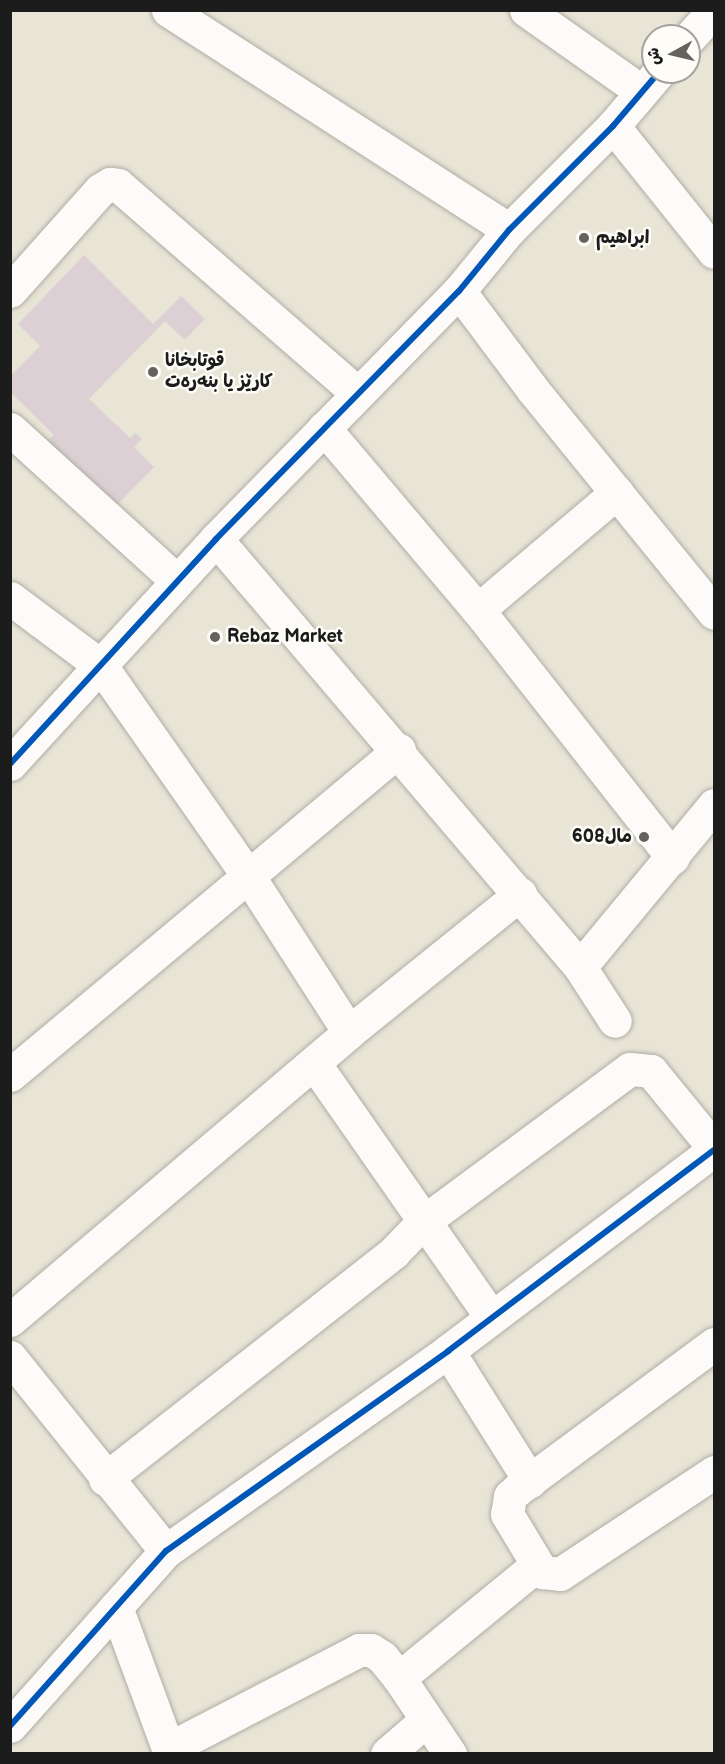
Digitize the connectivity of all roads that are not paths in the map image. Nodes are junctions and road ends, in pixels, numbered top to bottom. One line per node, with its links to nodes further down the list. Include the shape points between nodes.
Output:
1 (168, 10): 8 (street)
2 (526, 10): 5 (street)
3 (714, 10): 4 (street)
4 (701, 25)
5 (641, 77)
6 (648, 84): 7 (street)
7 (614, 126): 8 (street); 9 (street)
8 (509, 230): 11 (street)
9 (714, 252)
10 (10, 291): 12 (street, via 100,190 110,184 118,185)
11 (459, 291): 12 (street); 15 (street)
12 (357, 393): 14 (street)
13 (10, 429): 17 (street)
14 (324, 429): 16 (street); 19 (street)
15 (617, 492): 19 (street); 20 (street)
16 (216, 539): 17 (street); 22 (street)
17 (177, 581): 21 (street)
18 (10, 598): 21 (street)
19 (478, 610): 25 (street)
20 (714, 613)
21 (101, 666): 23 (street); 26 (street)
22 (399, 750): 26 (street); 27 (street)
23 (10, 764)
24 (714, 805): 25 (street)
25 (673, 858): 28 (street)
26 (249, 877): 30 (street); 32 (street)
27 (519, 894): 28 (street); 30 (street)
28 (580, 967): 29 (street)
29 (615, 1021)
30 (349, 1032): 31 (street)
31 (314, 1063): 34 (street); 36 (street)
32 (10, 1076)
33 (714, 1149): 34 (street, via 651,1071 630,1069); 35 (street)
34 (423, 1222): 35 (street); 41 (street, via 394,1252)
35 (491, 1317): 38 (street)
36 (10, 1320)
37 (714, 1344): 42 (street)
38 (448, 1351): 42 (street); 43 (street)
39 (10, 1357): 41 (street)
40 (714, 1472): 44 (street, via 560,1574 551,1575)
41 (105, 1479): 43 (street)
42 (530, 1481): 44 (street, via 510,1496 507,1514)
43 (166, 1551): 45 (street)
44 (537, 1565): 46 (street)
45 (116, 1607): 48 (street); 49 (street)
46 (399, 1678): 47 (street); 49 (street, via 382,1657 359,1650)
47 (426, 1720): 50 (street); 51 (street)
48 (10, 1726)
49 (169, 1751)
50 (387, 1754)
51 (450, 1754)

